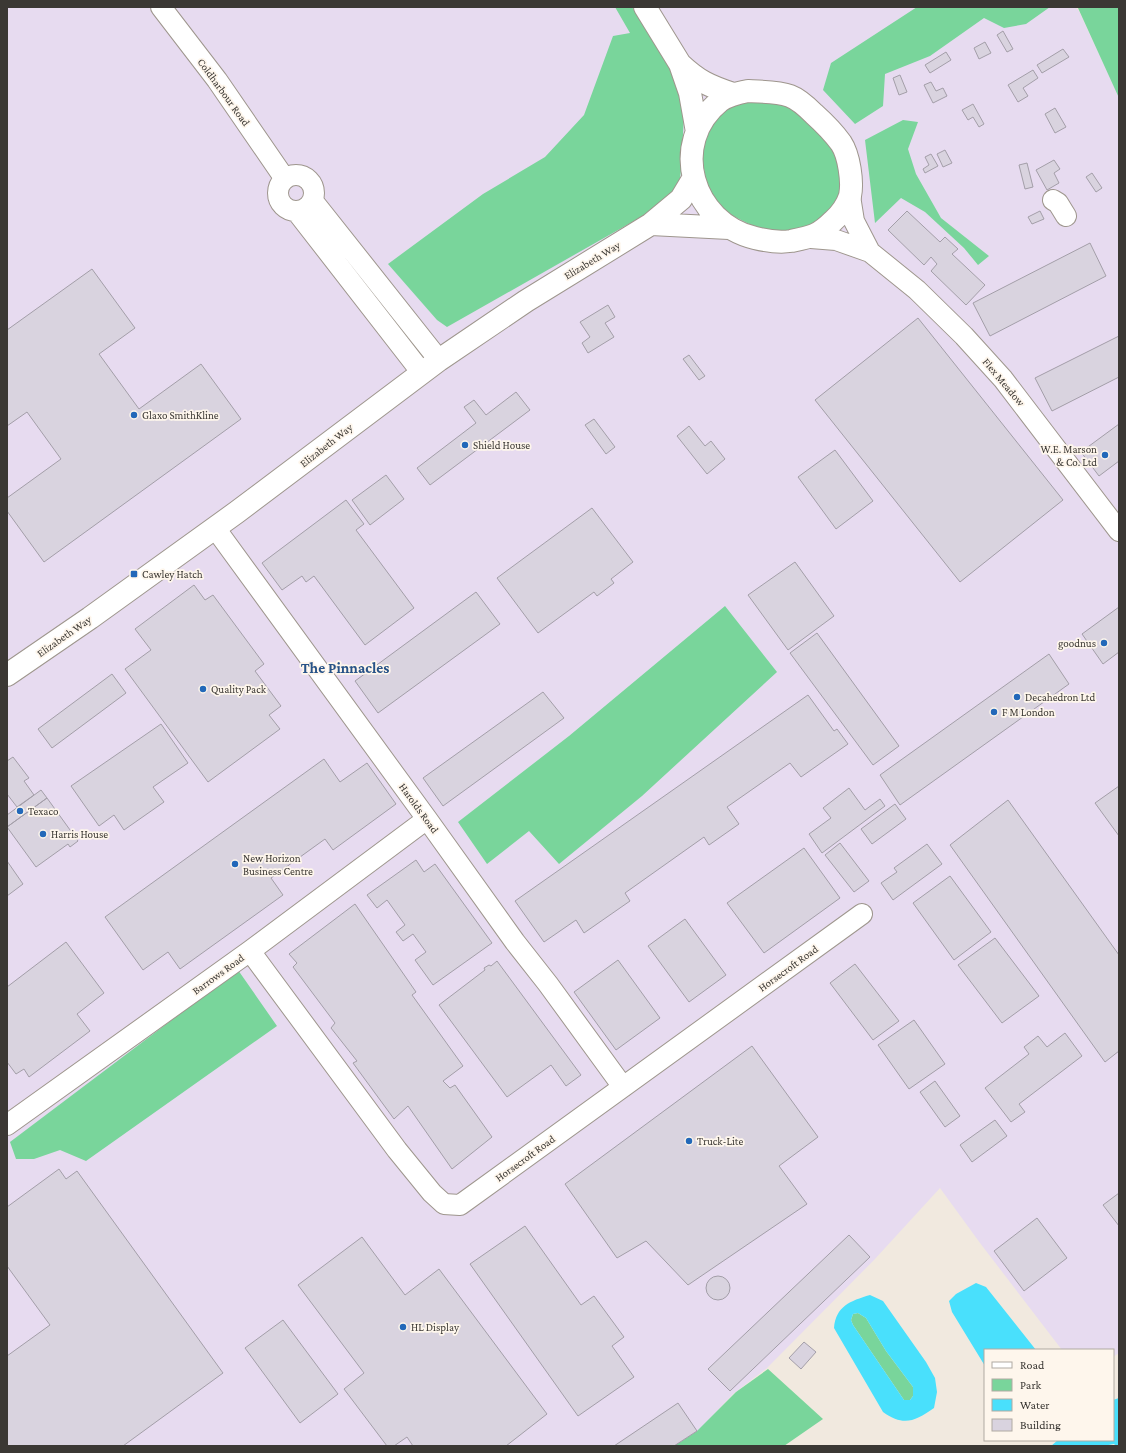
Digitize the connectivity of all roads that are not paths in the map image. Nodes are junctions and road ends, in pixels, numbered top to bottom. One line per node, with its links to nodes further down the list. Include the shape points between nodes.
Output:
1 (161, 7): 6 (street, Coldharbour Road, via 217,80)
2 (645, 7): 3 (main road)
3 (680, 64): 4 (main road, via 708,86); 5 (main road, via 690,93)
4 (733, 94): 5 (main road, via 720,101 706,115); 8 (main road, via 748,91 791,96 811,111 842,145 848,161)
5 (697, 132): 7 (main road, via 692,154)
6 (285, 179): 10 (street, via 296,175 307,178 313,187); 11 (street, via 278,189 279,201 286,209)
7 (693, 179): 13 (main road, Elizabeth Way, via 680,199); 14 (main road, via 701,198 711,212)
8 (850, 196): 15 (main road, via 835,220); 16 (street, Flex Meadow, via 854,221)
9 (1053, 200): 12 (street)
10 (313, 201): 11 (street, via 306,209); 17 (street)
11 (296, 212): 19 (street)
12 (1066, 216)
13 (652, 224): 14 (main road); 18 (main road, Elizabeth Way, via 526,301)
14 (729, 228): 15 (main road, via 745,236 765,240 782,242)
15 (811, 238): 16 (street, Flex Meadow, via 836,240)
16 (870, 252): 21 (street, Flex Meadow, via 917,290 1003,379)
17 (401, 313): 18 (street, via 427,334 442,342); 19 (street)
18 (463, 344): 19 (main road, Elizabeth Way)
19 (430, 366): 20 (main road, Elizabeth Way)
20 (215, 528): 22 (main road, Elizabeth Way); 23 (street, Harolds Road)
21 (1119, 531)
22 (7, 675)
23 (428, 819): 25 (street, Barrows Road); 26 (street, Harolds Road, via 515,942)
24 (862, 914): 26 (street, Horsecroft Road)
25 (250, 951): 26 (street, Horsecroft Road, via 396,1150 444,1204 460,1205); 27 (street, Barrows Road)
26 (623, 1087)
27 (7, 1125)

